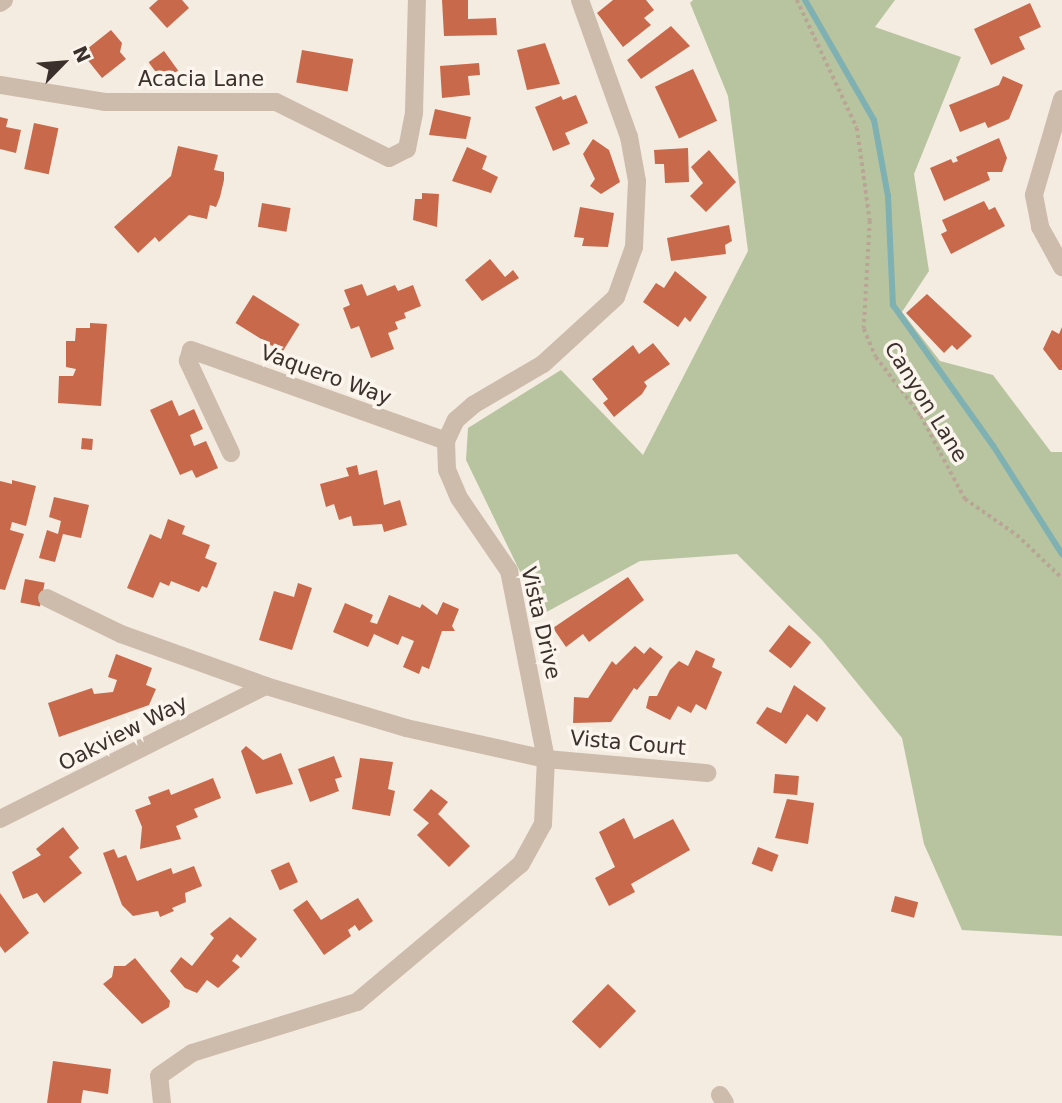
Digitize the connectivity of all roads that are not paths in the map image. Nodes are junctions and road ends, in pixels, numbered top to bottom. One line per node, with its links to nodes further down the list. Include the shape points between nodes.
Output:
1 (417, 0): 3 (street, Acacia Lane, via 414,112 407,149 389,158 276,102 105,102)
2 (580, 0): 6 (street, via 629,137 637,181 634,247 616,297 608,306 543,364 472,405 456,420)
3 (0, 85)
4 (1062, 99): 5 (street, via 1034,195 1040,227)
5 (1062, 267)
6 (446, 441): 7 (street, Vaquero Way, via 191,349 188,361); 10 (street, Vista Drive, via 447,470 459,498 509,571)
7 (231, 453)
8 (47, 598): 9 (street, via 121,634)
9 (266, 686): 10 (street, via 406,729); 12 (street, Oakview Way)
10 (546, 759): 11 (street, Vista Court); 13 (street, Vista Drive, via 543,824 521,864 497,886 357,1002 192,1053 159,1076)
11 (707, 773)
12 (0, 819)
13 (162, 1103)

